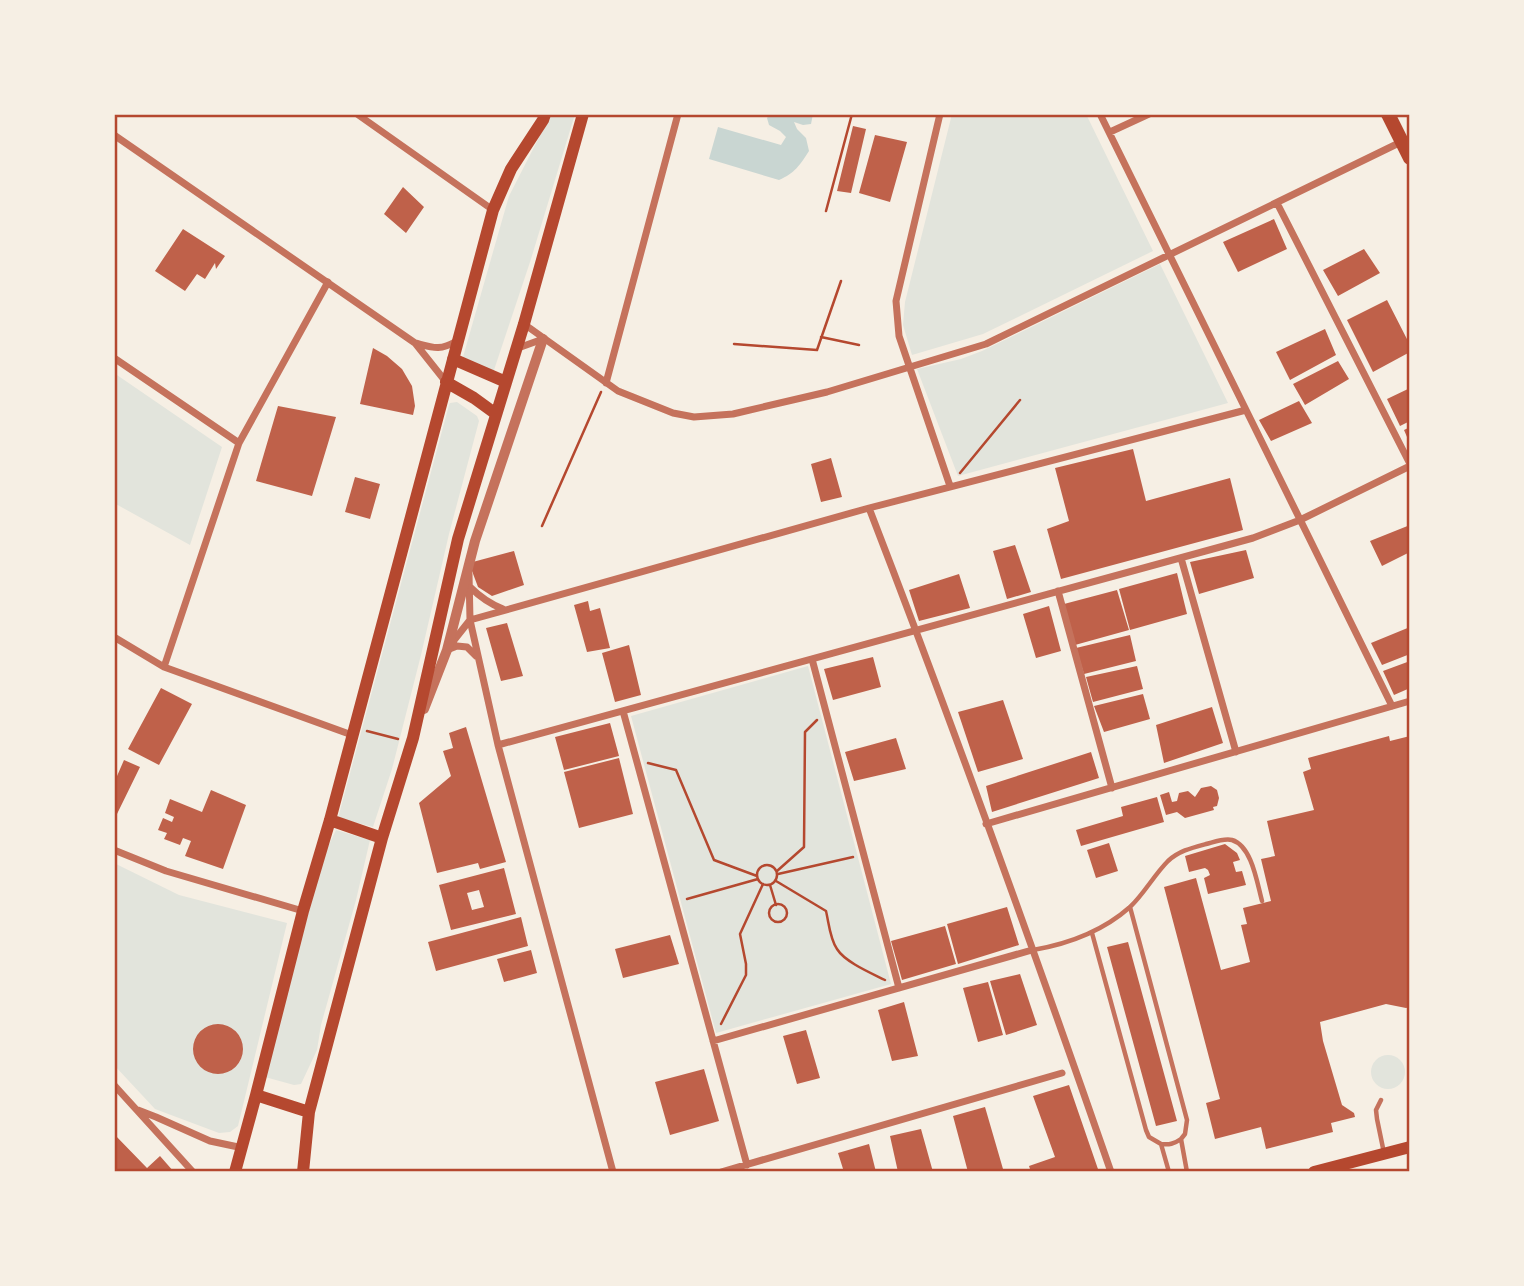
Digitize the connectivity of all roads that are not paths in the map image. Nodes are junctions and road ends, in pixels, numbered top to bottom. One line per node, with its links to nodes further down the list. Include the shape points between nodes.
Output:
1 (357, 114): 14 (street)
2 (545, 114): 14 (main road, via 511,169)
3 (583, 114): 17 (main road)
4 (678, 114): 27 (street)
5 (940, 114): 24 (street, via 897,301 899,336)
6 (1100, 114): 9 (street)
7 (1149, 114): 9 (street)
8 (1388, 114): 11 (main road)
9 (1110, 132): 15 (street)
10 (114, 135): 16 (street)
11 (1402, 142): 12 (main road); 13 (street)
12 (1410, 158)
13 (1277, 203): 15 (street); 31 (street)
14 (493, 210): 19 (main road)
15 (1170, 256): 24 (street, via 986,344); 28 (street)
16 (328, 282): 20 (street); 30 (street)
17 (524, 324): 18 (street); 21 (main road)
18 (543, 339): 21 (street); 27 (street); 36 (street)
19 (458, 341): 20 (street, via 444,348); 23 (main road)
20 (415, 343): 25 (street)
21 (517, 348): 26 (main road)
22 (114, 358): 30 (street)
23 (453, 359): 25 (main road); 26 (main road)
24 (911, 367): 27 (street, via 827,392 713,416 673,413); 32 (street)
25 (446, 382): 29 (main road); 50 (main road)
26 (506, 382): 29 (main road)
27 (606, 383)
28 (1247, 410): 32 (street); 34 (street)
29 (496, 414): 51 (main road, via 458,539)
30 (239, 443): 46 (street)
31 (1410, 465): 34 (street)
32 (950, 486): 33 (street)
33 (869, 508): 39 (street); 41 (street)
34 (1300, 520): 35 (street); 48 (street)
35 (1181, 558): 38 (street); 53 (street)
36 (469, 563): 37 (street); 43 (street)
37 (469, 587): 39 (street); 40 (street)
38 (1058, 591): 41 (street); 54 (street)
39 (504, 609): 40 (street)
40 (470, 620): 43 (street); 44 (street)
41 (916, 630): 45 (street); 56 (street)
42 (114, 637): 46 (street)
43 (447, 650): 44 (street, via 467,647); 51 (street)
44 (478, 659): 52 (street)
45 (812, 659): 49 (street); 64 (street)
46 (163, 667): 50 (street)
47 (1410, 701): 48 (street)
48 (1392, 706): 53 (street)
49 (623, 711): 52 (street); 65 (street)
50 (353, 731): 55 (main road)
51 (412, 740): 57 (main road)
52 (498, 745): 81 (street)
53 (1236, 752): 54 (street)
54 (1112, 788): 56 (street)
55 (330, 820): 57 (main road); 61 (main road)
56 (986, 824): 63 (street)
57 (382, 838): 71 (main road)
58 (114, 850): 61 (street, via 166,871)
59 (1262, 901): 60 (lane, via 1244,847 1224,840 1175,854)
60 (1130, 907): 62 (lane); 72 (lane, via 1187,1120)
61 (303, 911): 68 (main road)
62 (1092, 933): 63 (lane); 73 (lane, via 1146,1130)
63 (1032, 950): 64 (street); 83 (street)
64 (899, 988): 65 (street)
65 (713, 1041): 77 (street)
66 (1062, 1073): 77 (street)
67 (114, 1085): 70 (street)
68 (256, 1095): 71 (main road); 75 (main road)
69 (1381, 1100): 76 (lane, via 1376,1111)
70 (137, 1110): 75 (street, via 210,1141); 78 (street)
71 (309, 1112): 80 (main road)
72 (1181, 1139): 73 (lane); 85 (lane)
73 (1161, 1144): 84 (lane)
74 (1410, 1147): 76 (main road)
75 (243, 1148): 79 (main road)
76 (1384, 1154): 86 (main road)
77 (747, 1165): 82 (street)
78 (193, 1172)
79 (235, 1172)
80 (303, 1172)
81 (613, 1172)
82 (721, 1172)
83 (1111, 1172)
84 (1169, 1172)
85 (1187, 1172)
86 (1314, 1172)

